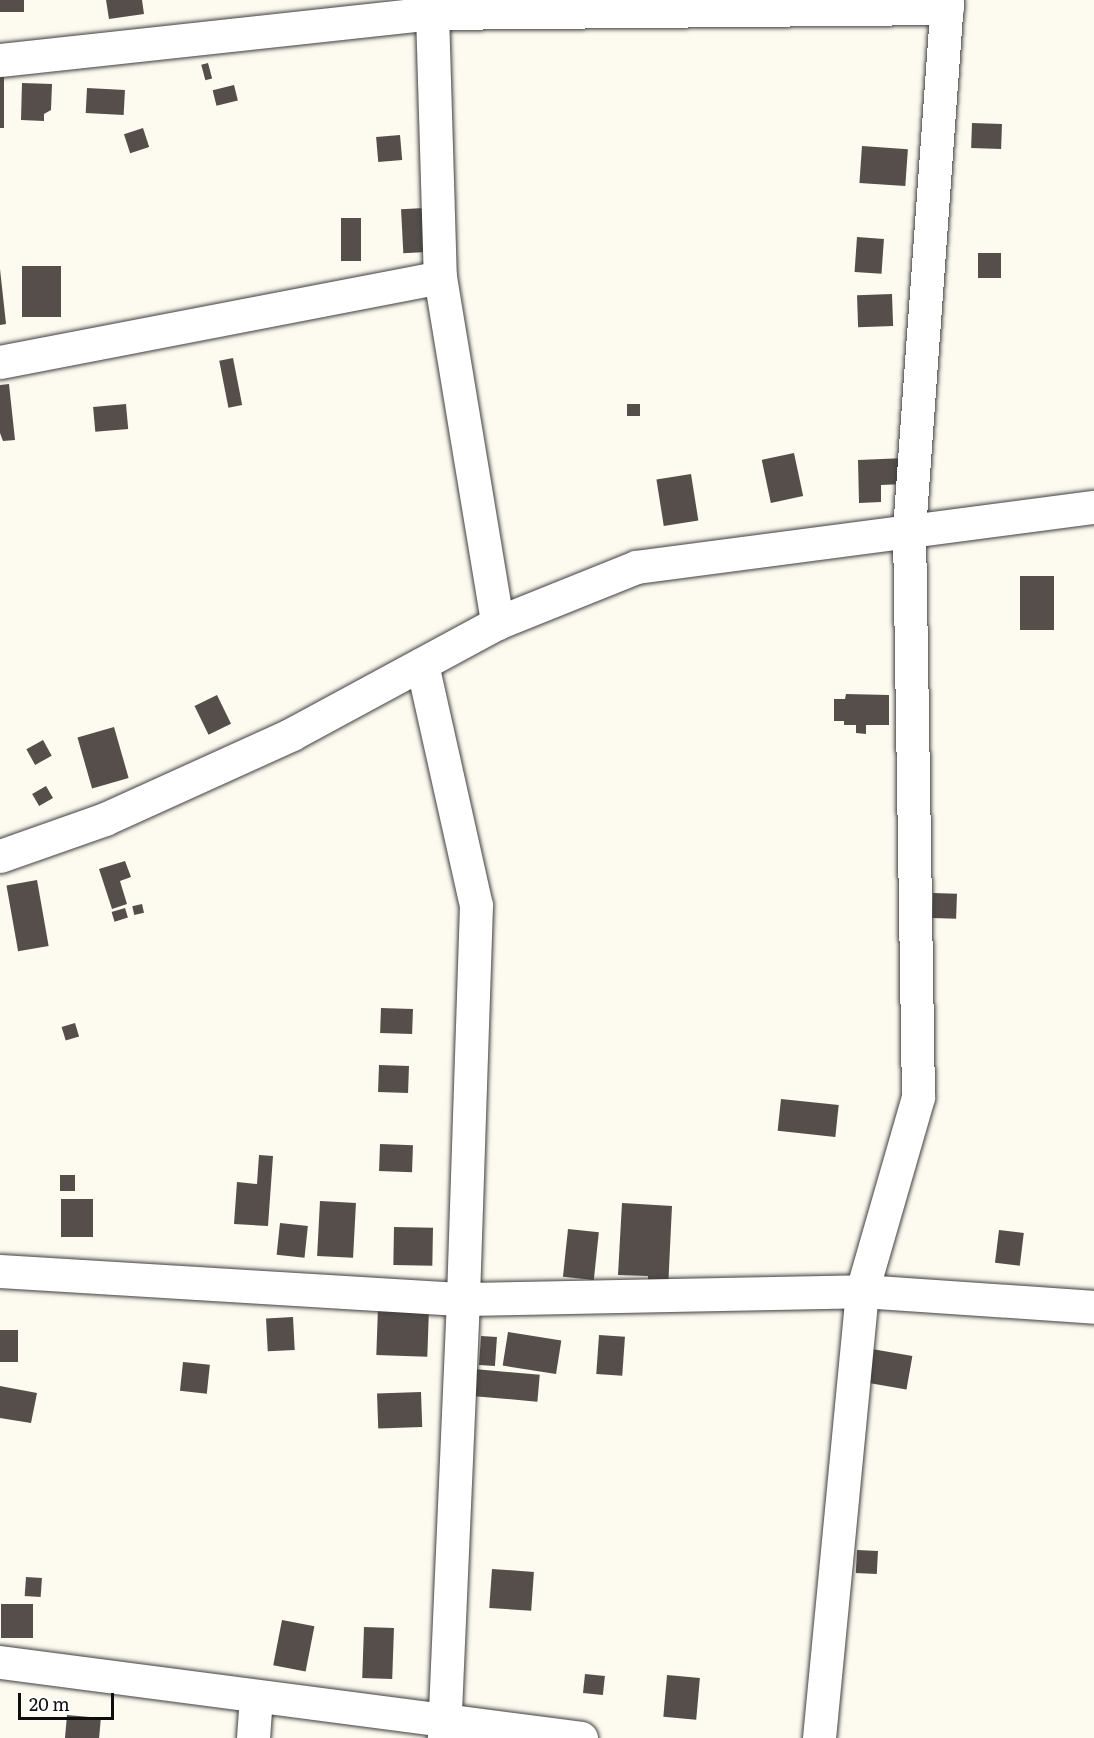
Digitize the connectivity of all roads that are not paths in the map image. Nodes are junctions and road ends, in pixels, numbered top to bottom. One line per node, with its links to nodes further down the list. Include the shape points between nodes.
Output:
1 (947, 4): 2 (street); 7 (street)
2 (432, 13): 3 (street); 4 (street)
3 (0, 60)
4 (440, 278): 5 (street); 8 (street)
5 (0, 362)
6 (1094, 507): 7 (street)
7 (909, 530): 8 (street, via 636,567); 12 (street, via 918,1097)
8 (497, 623): 9 (street)
9 (422, 664): 10 (street, via 292,734 105,819); 13 (street, via 476,905)
10 (0, 856)
11 (0, 1271): 13 (street)
12 (862, 1292): 13 (street); 14 (street); 20 (street)
13 (463, 1299): 17 (street)
14 (1094, 1307)
15 (0, 1662): 16 (street)
16 (256, 1696): 17 (street); 18 (street)
17 (445, 1730): 19 (street)
18 (253, 1738)
19 (581, 1738)
20 (819, 1738)

